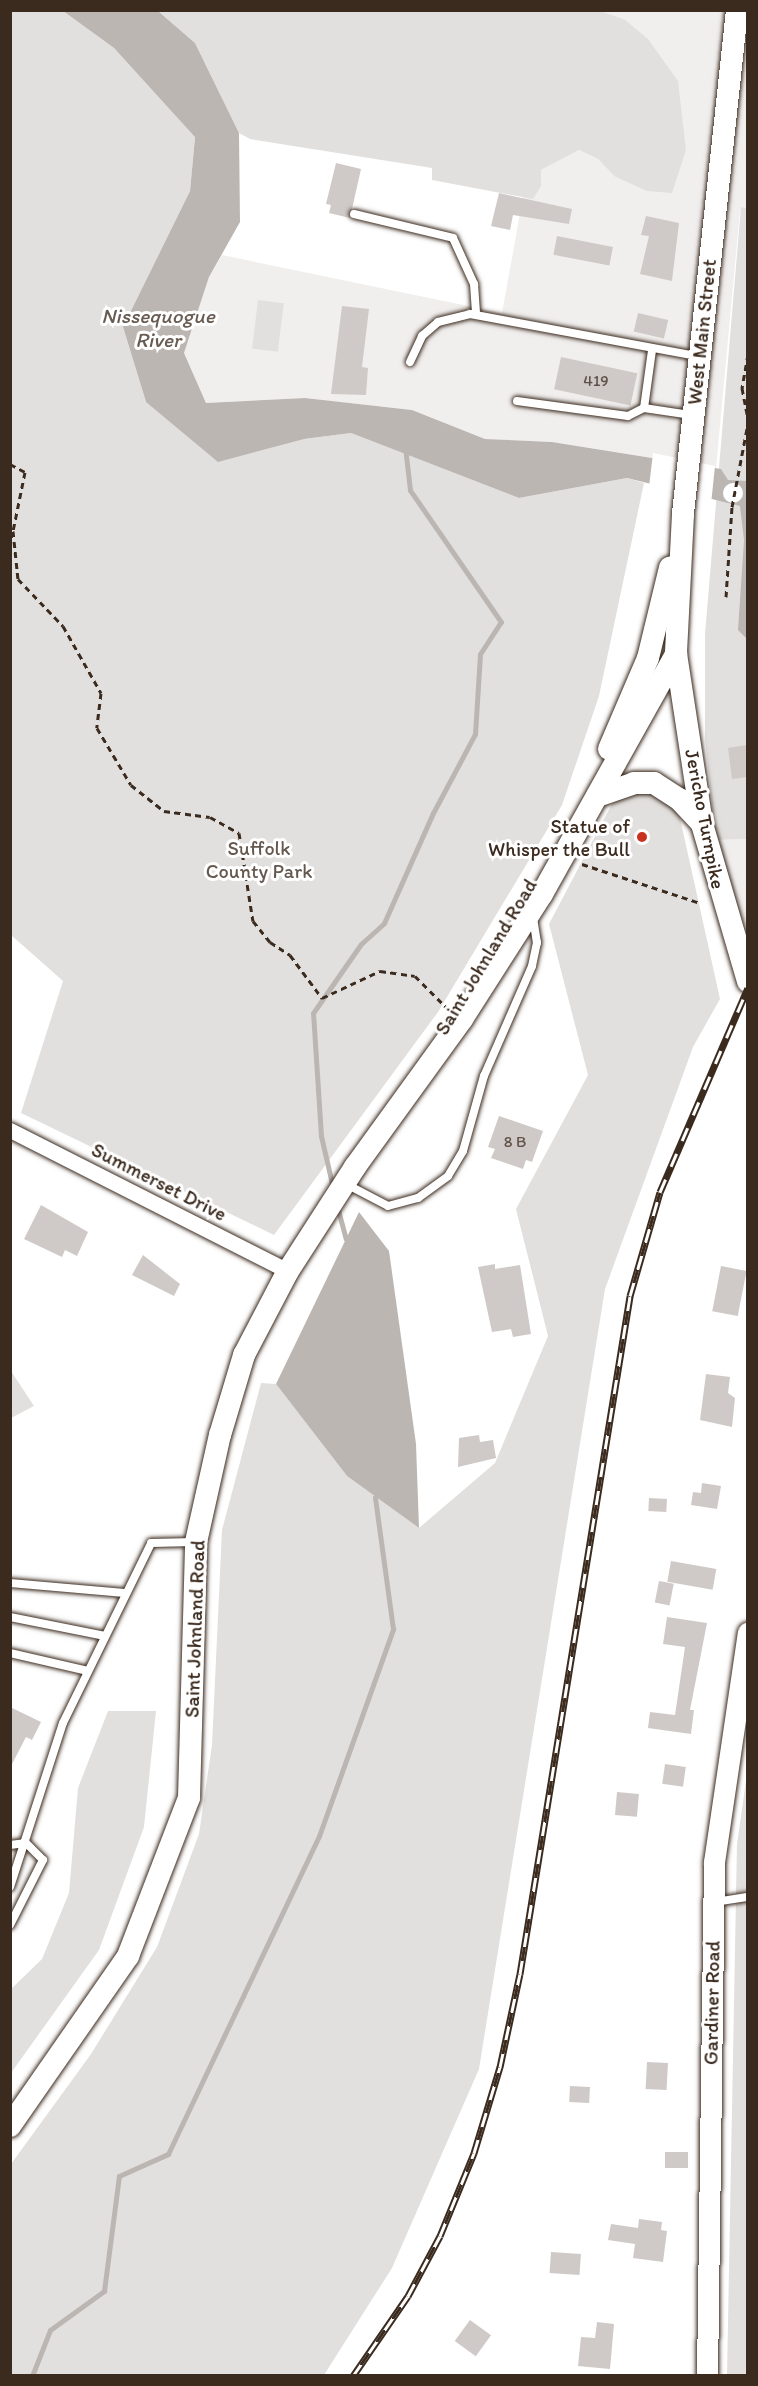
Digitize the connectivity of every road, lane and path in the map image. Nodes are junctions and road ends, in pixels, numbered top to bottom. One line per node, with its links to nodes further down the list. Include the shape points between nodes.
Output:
1 (736, 10): 6 (main road, West Main Street)
2 (354, 214): 3 (lane, via 453,238 474,284)
3 (476, 314): 4 (lane); 7 (lane, via 438,322 422,336)
4 (652, 350): 6 (lane); 9 (lane)
5 (747, 354): 10 (path, via 742,388)
6 (699, 356): 11 (main road, West Main Street)
7 (410, 362)
8 (517, 400): 9 (lane, via 628,416)
9 (644, 408): 11 (lane)
10 (747, 421): 14 (path, via 732,507)
11 (692, 425): 13 (main road, West Main Street)
12 (10, 464): 25 (path, via 25,472 13,531 18,579 63,626 101,693 97,728 131,785 164,812 210,817 239,832 253,921 270,942 290,955 322,998 380,971 415,976)
13 (683, 514): 15 (main road, West Main Street); 17 (main road, Saint Johnland Road, via 648,658)
14 (726, 597)
15 (676, 654): 16 (main road, Saint Johnland Road); 18 (main road, Jericho Turnpike)
16 (649, 702): 17 (main road); 18 (main road, via 674,710); 19 (main road, Saint Johnland Road)
17 (624, 714): 26 (main road, Saint Johnland Road, via 585,796)
18 (687, 726): 20 (main road, Jericho Turnpike)
19 (597, 796): 20 (main road, via 634,783 654,783 679,798); 23 (main road, Saint Johnland Road)
20 (702, 824): 24 (main road, Jericho Turnpike)
21 (582, 864): 22 (path)
22 (700, 903)
23 (531, 911): 26 (main road, Saint Johnland Road); 28 (lane, via 537,943 532,966 484,1076 463,1151 448,1176 418,1198 388,1206)
24 (747, 981)
25 (445, 1007)
26 (404, 1100): 28 (main road, Saint Johnland Road)
27 (10, 1130): 29 (street, Summerset Drive)
28 (350, 1175): 29 (main road, Saint Johnland Road)
29 (288, 1271): 30 (main road, Saint Johnland Road, via 244,1355 220,1435)
30 (196, 1542): 32 (lane, via 151,1543); 44 (main road, Saint Johnland Road, via 189,1798 128,1956)
31 (10, 1583): 32 (lane)
32 (125, 1593): 35 (lane)
33 (10, 1617): 35 (lane)
34 (747, 1632): 42 (main road, Gardiner Road, via 714,1862)
35 (105, 1635): 37 (lane)
36 (10, 1653): 37 (lane)
37 (88, 1671): 38 (lane, via 63,1724)
38 (26, 1843): 39 (lane); 40 (lane); 43 (lane, via 42,1860)
39 (10, 1845)
40 (10, 1887)
41 (747, 1896): 42 (lane)
42 (713, 1902): 45 (main road, Gardiner Road)
43 (10, 1926)
44 (10, 2126)
45 (707, 2376)

